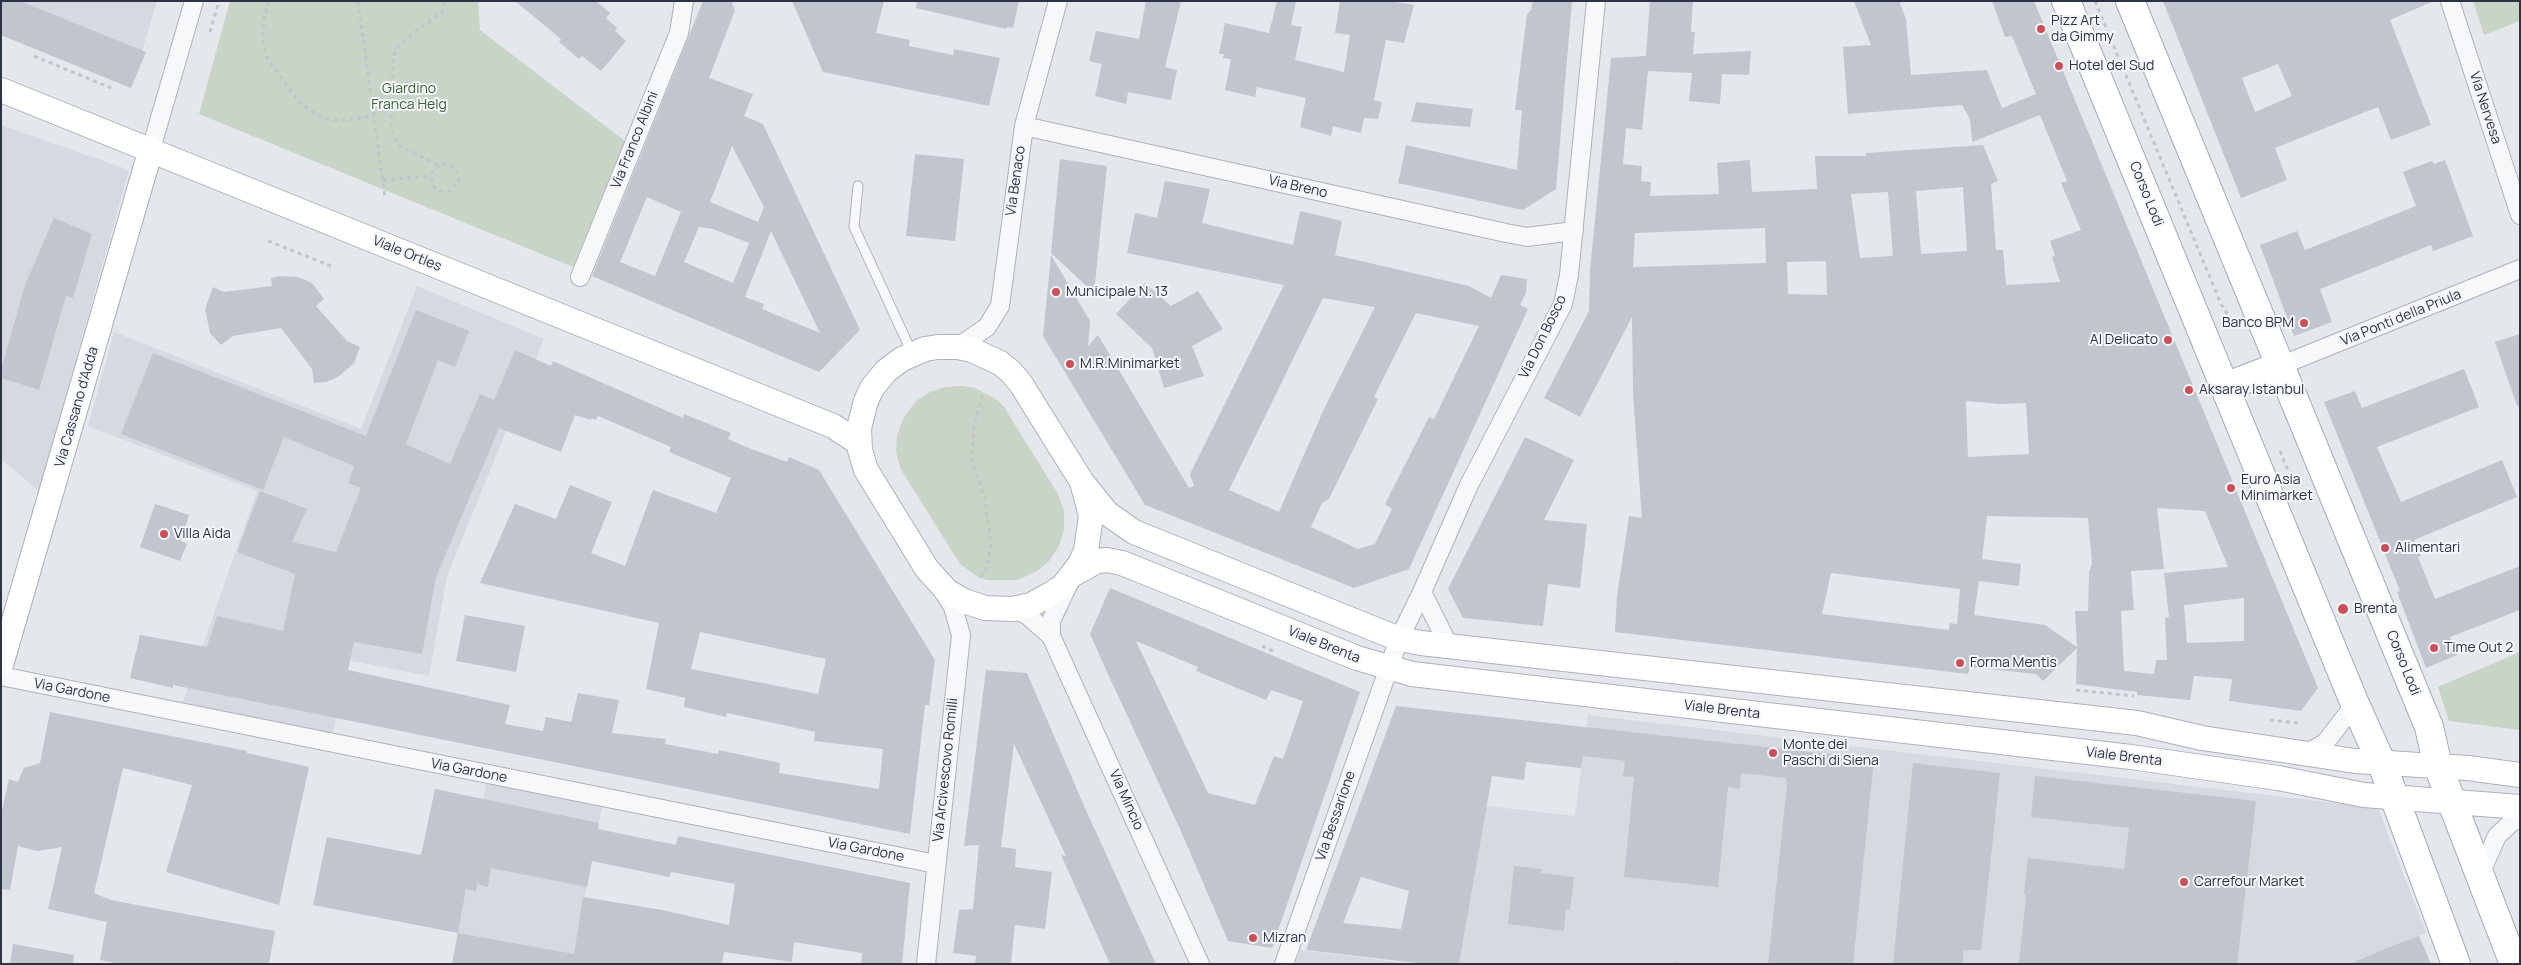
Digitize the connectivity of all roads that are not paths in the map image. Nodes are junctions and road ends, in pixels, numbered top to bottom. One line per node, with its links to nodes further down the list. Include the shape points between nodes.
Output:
1 (194, 1): 10 (street)
2 (684, 1): 15 (street, Via Franco Albini, via 678,33)
3 (1058, 1): 9 (street, Via Benaco)
4 (1596, 1): 13 (street, Via Don Bosco)
5 (2066, 1): 19 (main road, Corso Lodi)
6 (2130, 1): 18 (main road, Corso Lodi)
7 (2450, 1): 12 (street, Via Nervesa)
8 (1, 90): 10 (street, Viale Ortles)
9 (1024, 126): 13 (street, Via Breno, via 1527,237); 16 (street, Via Benaco, via 1000,306 987,327)
10 (151, 149): 21 (street, Viale Ortles); 31 (street, Via Cassano d'Adda)
11 (858, 186): 17 (lane, via 854,227)
12 (2520, 215)
13 (1574, 230): 26 (street, Via Don Bosco, via 1570,275 1560,309 1469,485)
14 (2520, 269): 18 (street, Via Ponti della Priula)
15 (580, 277)
16 (958, 347): 17 (street, via 938,347); 23 (street, via 987,355 1000,362 1016,378)
17 (913, 354): 20 (street, via 886,371)
18 (2282, 365): 19 (main road); 37 (main road, Corso Lodi, via 2429,727)
19 (2225, 387): 34 (main road, Corso Lodi)
20 (866, 401): 21 (street, Viale Ortles, via 840,416); 22 (street)
21 (813, 418): 22 (street, Viale Ortles, via 833,426)
22 (859, 443): 25 (street, via 862,460 874,484)
23 (1082, 482): 24 (street, via 1089,503 1090,530 1086,551); 29 (street, via 1107,513 1134,532)
24 (1072, 575): 27 (street, via 1052,594 1031,605); 28 (street, via 1051,621); 32 (street, Viale Brenta, via 1097,561 1122,563)
25 (937, 582): 27 (street, via 954,596 974,605); 43 (street, Via Arcivescovo Romilli, via 950,600 960,635)
26 (1422, 592): 29 (street, Via Don Bosco); 30 (street)
27 (1013, 609): 28 (street, Via Mincio, via 1027,615)
28 (1051, 636): 46 (street, Via Mincio)
29 (1400, 639): 30 (street); 32 (street, Via Don Bosco)
30 (1450, 648): 35 (street, via 2137,723 2202,738)
31 (1, 665)
32 (1388, 668): 39 (street, Viale Brenta, via 1412,674 2131,757); 47 (street, Via Bessarione)
33 (1, 676): 43 (street, Via Gardone)
34 (2355, 704): 35 (street, via 2325,743); 36 (main road, Corso Lodi)
35 (2307, 753): 36 (street)
36 (2382, 764): 37 (street); 39 (main road, Corso Lodi)
37 (2438, 766): 38 (street); 40 (main road, Corso Lodi)
38 (2520, 775)
39 (2393, 798): 40 (street, Viale Brenta); 48 (main road, Corso Lodi)
40 (2452, 801): 41 (street, Viale Brenta); 44 (main road, Corso Lodi)
41 (2520, 807)
42 (2520, 820): 44 (street, via 2512,822 2496,836)
43 (936, 864): 45 (street, Via Arcivescovo Romilli)
44 (2480, 874): 49 (main road, Corso Lodi)
45 (926, 964)
46 (1200, 964)
47 (1284, 964)
48 (2456, 964)
49 (2514, 964)

